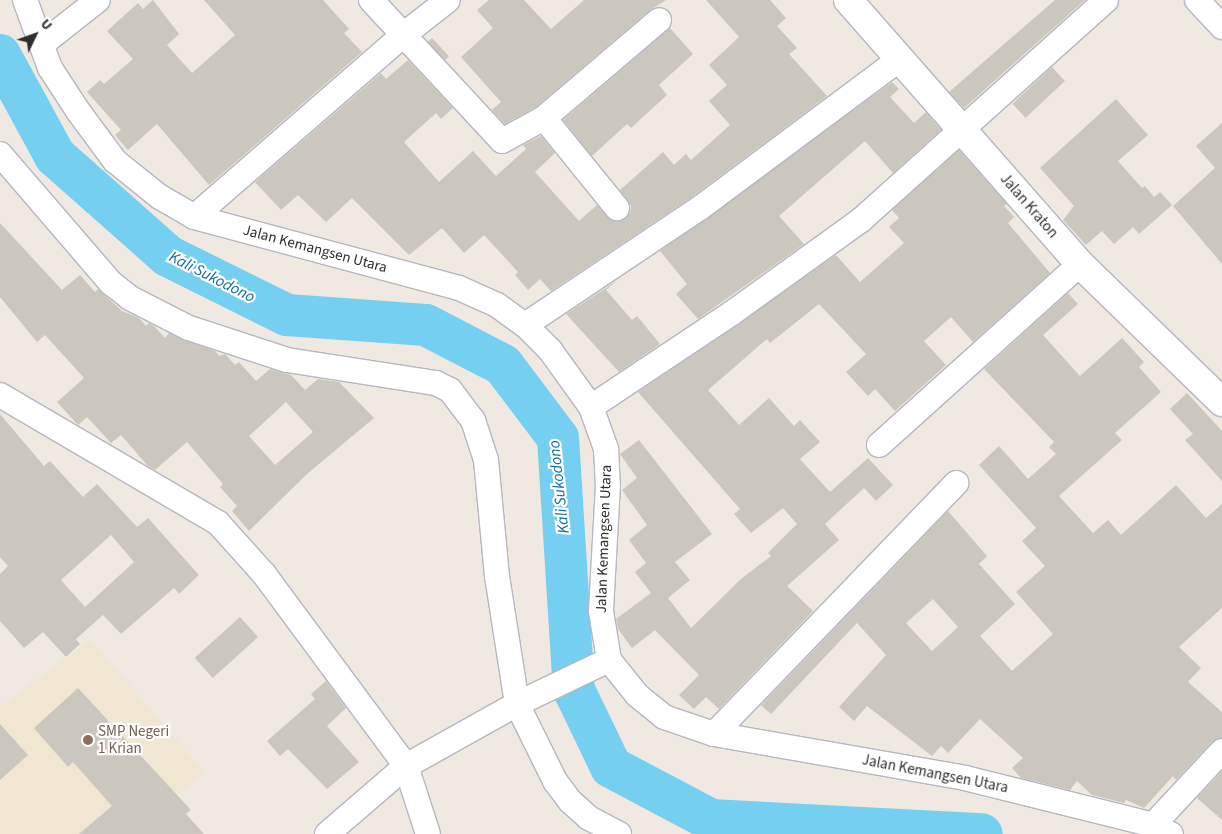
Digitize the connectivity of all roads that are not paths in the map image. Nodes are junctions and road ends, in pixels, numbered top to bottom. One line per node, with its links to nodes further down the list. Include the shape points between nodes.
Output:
1 (25, 0): 11 (street, Jalan Kemangsen Utara)
2 (98, 0): 11 (street)
3 (371, 0): 10 (street)
4 (448, 0): 10 (street)
5 (848, 0): 12 (street, Jalan Kraton)
6 (1106, 0): 14 (street)
7 (1196, 0): 9 (street)
8 (659, 20): 13 (street)
9 (1222, 27)
10 (402, 36): 13 (street, via 499,140 510,139); 17 (street)
11 (42, 44): 17 (street, Jalan Kemangsen Utara, via 60,82 115,161 160,197)
12 (900, 59): 14 (street, Jalan Kraton); 19 (street, via 700,208)
13 (544, 118): 16 (street)
14 (963, 130): 18 (street, Jalan Kraton); 22 (street, via 861,220 732,313)
15 (0, 154): 26 (street, via 110,283 130,298 189,328 287,360 436,384 450,390 473,420 486,460 497,576)
16 (618, 208)
17 (194, 217): 19 (street, Jalan Kemangsen Utara, via 459,288 497,305)
18 (1080, 264): 21 (street, Jalan Kraton); 23 (street)
19 (525, 325): 22 (street, Jalan Kemangsen Utara, via 550,350)
20 (0, 395): 29 (street, via 218,523 264,574)
21 (1222, 402)
22 (591, 407): 25 (street, Jalan Kemangsen Utara, via 606,450 608,485 601,611)
23 (879, 445)
24 (956, 484): 27 (street)
25 (603, 664): 26 (street); 27 (street, Jalan Kemangsen Utara, via 664,717)
26 (525, 700): 29 (street); 33 (street, via 555,781 589,818)
27 (714, 734): 30 (street, Jalan Kemangsen Utara, via 965,778)
28 (1222, 751): 30 (street)
29 (406, 766): 31 (street); 32 (street)
30 (1162, 829)
31 (327, 834)
32 (428, 834)
33 (619, 834)

